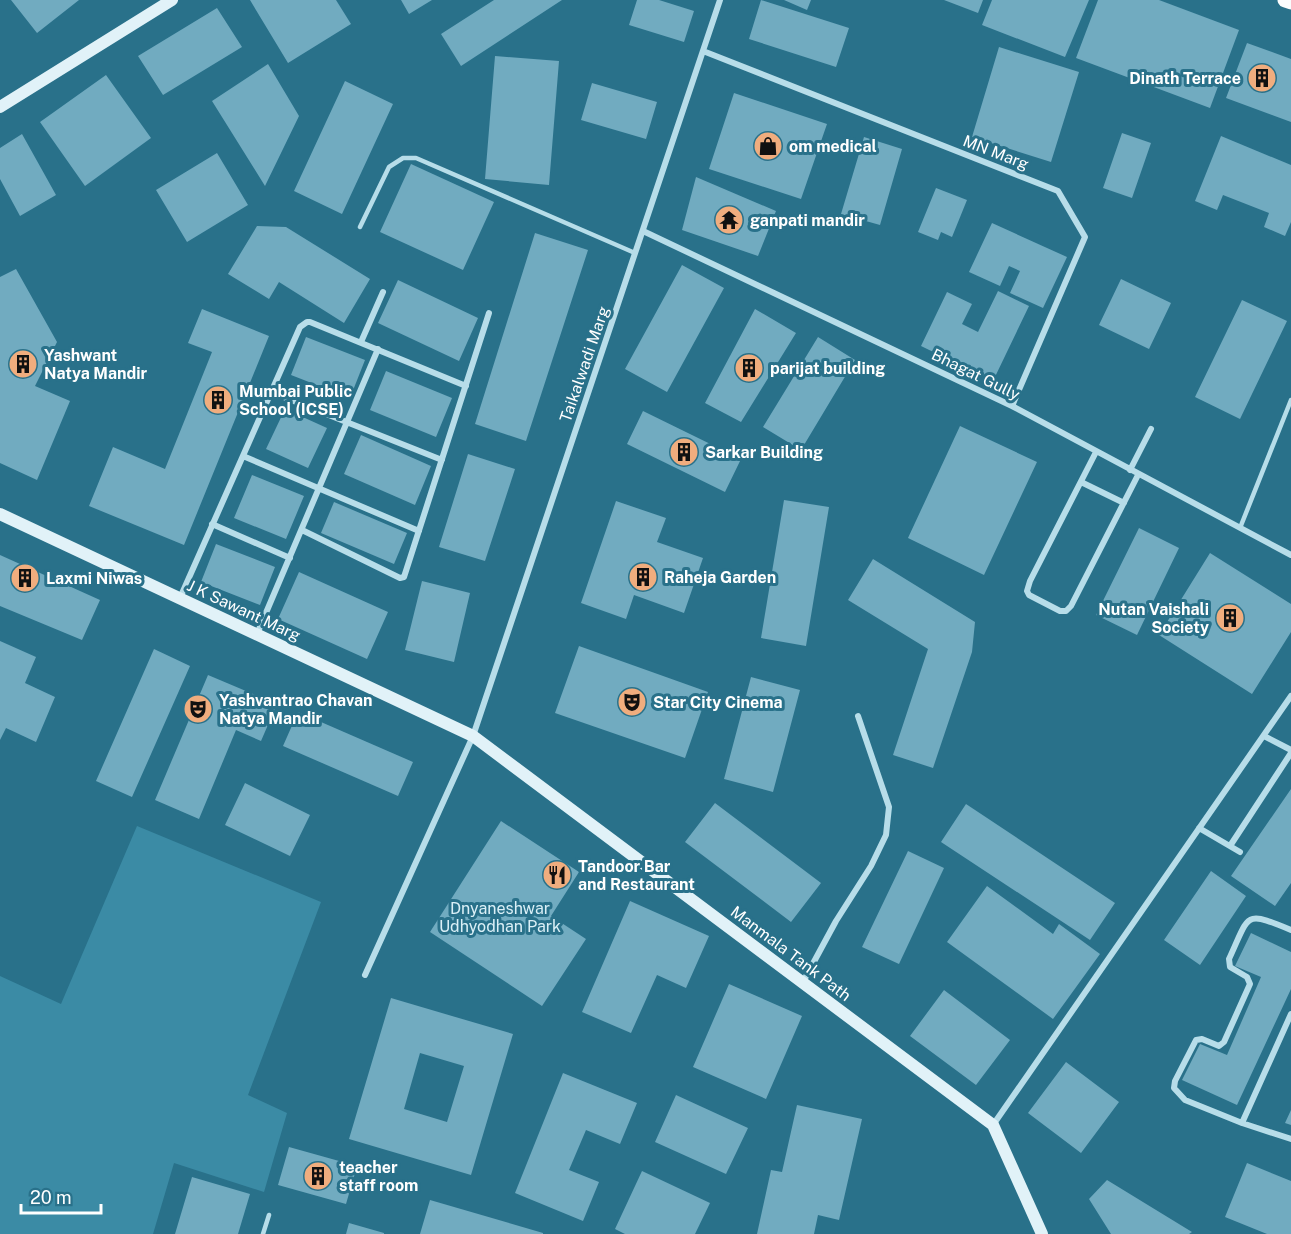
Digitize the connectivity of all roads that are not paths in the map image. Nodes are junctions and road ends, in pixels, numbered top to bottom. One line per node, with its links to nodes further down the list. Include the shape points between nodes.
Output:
1 (172, 0): 6 (street)
2 (720, 0): 5 (street, Taikalwadi Marg)
3 (1285, 0): 4 (main road)
4 (1291, 2)
5 (703, 51): 8 (street, Taikalwadi Marg); 17 (street, MN Marg, via 1058,190 1085,237)
6 (0, 106)
7 (360, 227): 9 (lane, via 389,167 403,158 416,158)
8 (642, 231): 9 (street, Taikalwadi Marg); 17 (street, Bhagat Gully)
9 (635, 253): 40 (street, Taikalwadi Marg)
10 (383, 292): 12 (street)
11 (489, 313): 14 (street)
12 (361, 342): 13 (street); 15 (street, via 307,322 300,327)
13 (378, 349): 14 (street); 18 (street)
14 (466, 386): 22 (street)
15 (271, 392): 18 (street); 21 (street)
16 (1291, 400): 30 (lane)
17 (1012, 406): 20 (street, Bhagat Gully)
18 (347, 422): 22 (street); 26 (street)
19 (1151, 429): 23 (street)
20 (1096, 452): 23 (street, Bhagat Gully); 25 (street)
21 (243, 456): 26 (street); 29 (street)
22 (442, 460): 32 (street)
23 (1130, 470): 24 (street, Bhagat Gully)
24 (1138, 474): 27 (street); 30 (street, Bhagat Gully)
25 (1081, 482): 27 (street); 27 (street, via 1027,591 1060,611 1071,606)
26 (319, 488): 31 (street); 32 (street)
27 (1124, 503)
28 (0, 514): 35 (street, J K Sawant Marg)
29 (212, 524): 34 (street); 35 (street)
30 (1240, 528): 33 (street, Bhagat Gully)
31 (302, 530): 32 (street, via 400,578 404,577); 34 (street)
32 (419, 531)
33 (1291, 555)
34 (290, 558): 36 (street)
35 (180, 598): 36 (street, J K Sawant Marg)
36 (257, 634): 40 (street, J K Sawant Marg)
37 (1291, 696): 39 (street)
38 (858, 717): 47 (street, via 889,807 886,835)
39 (1264, 735): 41 (street); 42 (street)
40 (473, 736): 46 (street, Taikalwadi Marg); 47 (street, Manmala Tank Path)
41 (1291, 751): 43 (street)
42 (1199, 828): 43 (street); 50 (street)
43 (1230, 846): 44 (street)
44 (1240, 852)
45 (1291, 930): 49 (street, via 1261,918 1247,921 1229,964 1247,976 1250,984 1224,1042 1219,1046 1196,1040 1175,1081 1174,1088 1185,1100)
46 (365, 975)
47 (803, 982): 50 (street, Manmala Tank Path)
48 (1291, 1014): 49 (street)
49 (1242, 1123): 51 (street)
50 (993, 1125): 54 (street, Manmala Tank Path)
51 (1291, 1139)
52 (269, 1215): 53 (lane)
53 (263, 1234)
54 (1042, 1234)

